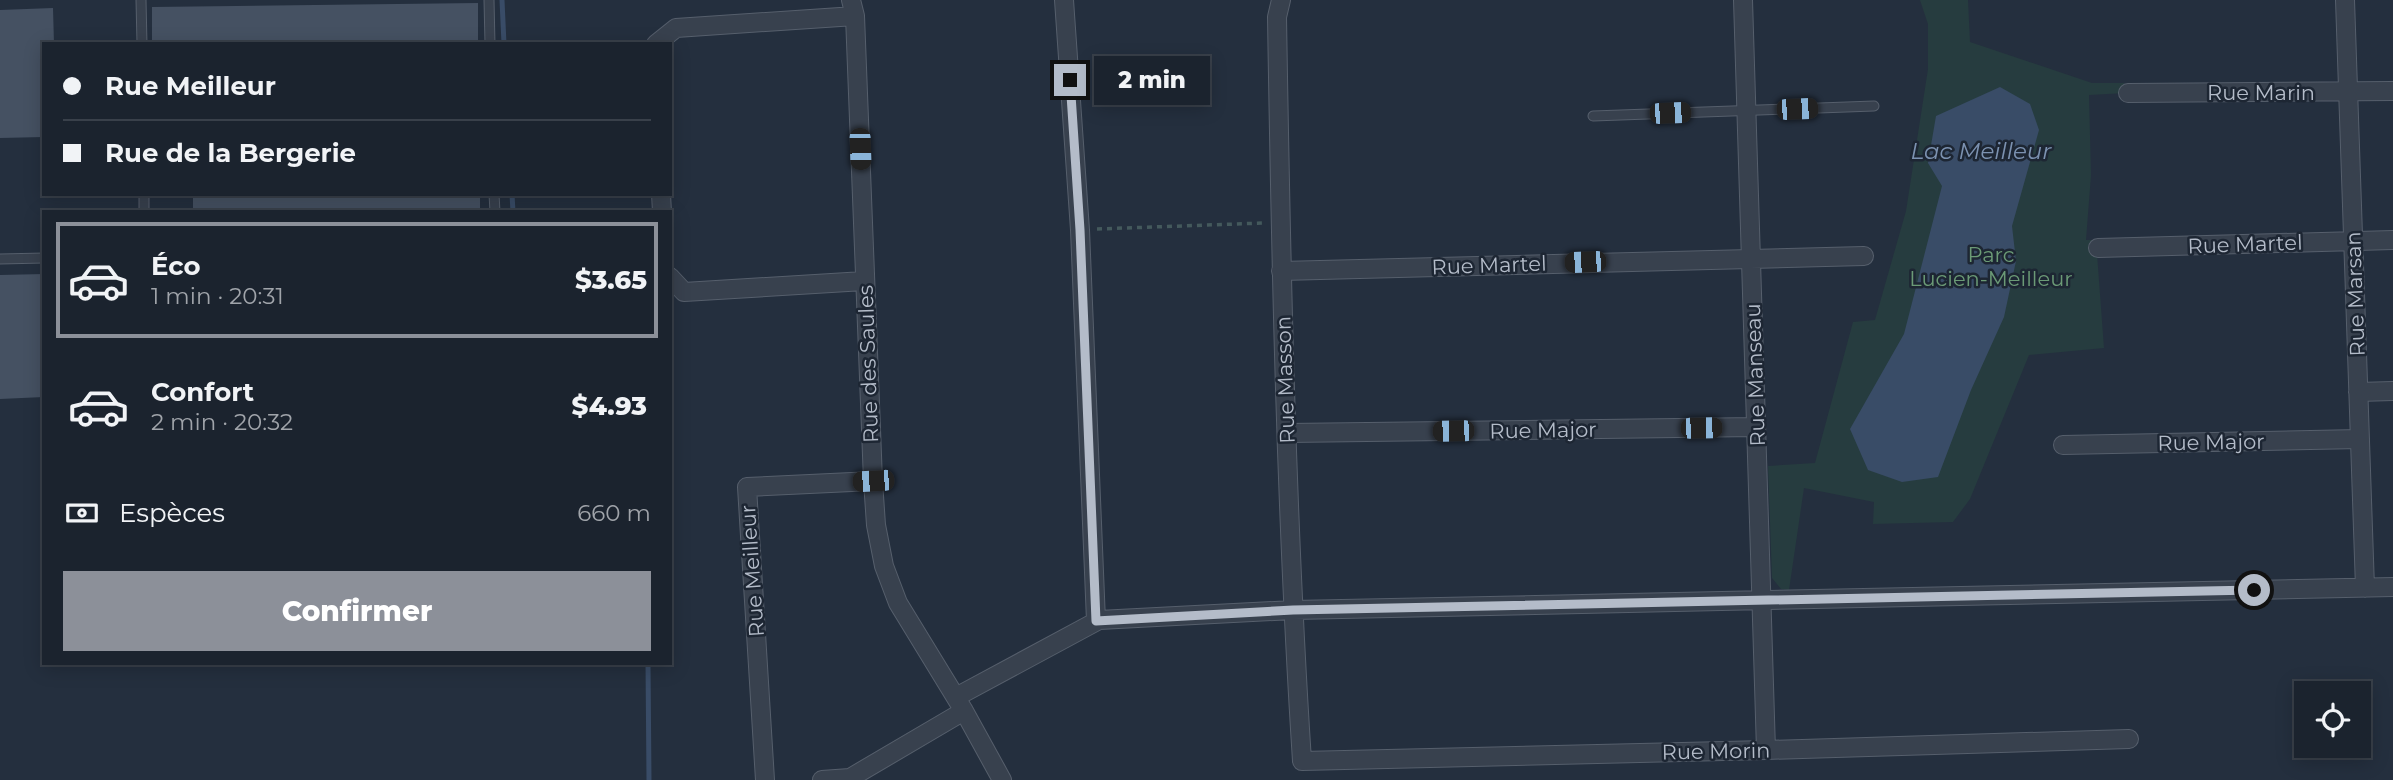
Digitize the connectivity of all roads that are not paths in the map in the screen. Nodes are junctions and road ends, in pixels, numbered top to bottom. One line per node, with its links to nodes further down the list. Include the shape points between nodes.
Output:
1 (141, 0): 8 (lane)
2 (489, 0): 9 (lane)
3 (1064, 0): 38 (street, via 1080,230)
4 (1281, 0): 24 (street, Rue Masson, via 1277,17)
5 (1743, 0): 15 (street, Rue Manseau)
6 (2345, 0): 12 (street, Rue Marsan)
7 (853, 8): 10 (street, via 676,28); 26 (street, Rue des Saules)
8 (142, 42)
9 (490, 42)
10 (658, 42)
11 (2393, 91): 12 (street, Rue Marin)
12 (2348, 92): 13 (street, Rue Marin); 18 (street, Rue Marsan)
13 (2128, 93)
14 (1874, 106): 15 (lane)
15 (1746, 111): 16 (lane); 21 (street, Rue Manseau)
16 (1593, 116)
17 (2393, 240): 18 (street, Rue Martel)
18 (2353, 241): 19 (street, Rue Martel); 28 (street, Rue Marsan)
19 (2098, 248)
20 (1864, 256): 21 (street, Rue Martel)
21 (1751, 257): 24 (street, Rue Martel); 29 (street, Rue Manseau)
22 (42, 258): 23 (lane)
23 (0, 259)
24 (1281, 271): 30 (street, Rue Masson)
25 (672, 279): 26 (street, via 684,292)
26 (864, 281): 33 (street, Rue des Saules)
27 (2393, 391): 28 (street)
28 (2358, 393): 31 (street, Rue Marsan)
29 (1756, 427): 30 (street, Rue Major); 36 (street, Rue Manseau)
30 (1288, 433): 37 (street, Rue Masson)
31 (2360, 439): 32 (street, Rue Major); 34 (street, Rue Marsan)
32 (2063, 445)
33 (873, 481): 39 (street, Rue des Saules, via 876,525 893,591); 43 (street, Rue Meilleur, via 747,487)
34 (2365, 587): 35 (street); 36 (street)
35 (2393, 587)
36 (1762, 599): 37 (street); 41 (street, Rue Manseau)
37 (1293, 610): 38 (street); 42 (street, Rue Masson)
38 (1096, 621): 39 (street)
39 (960, 704): 44 (street, via 850,778); 45 (street, Rue des Saules)
40 (2129, 739): 41 (street, Rue Morin)
41 (1766, 750): 42 (street, Rue Morin)
42 (1302, 761)
43 (765, 780)
44 (822, 780)
45 (1002, 780)

